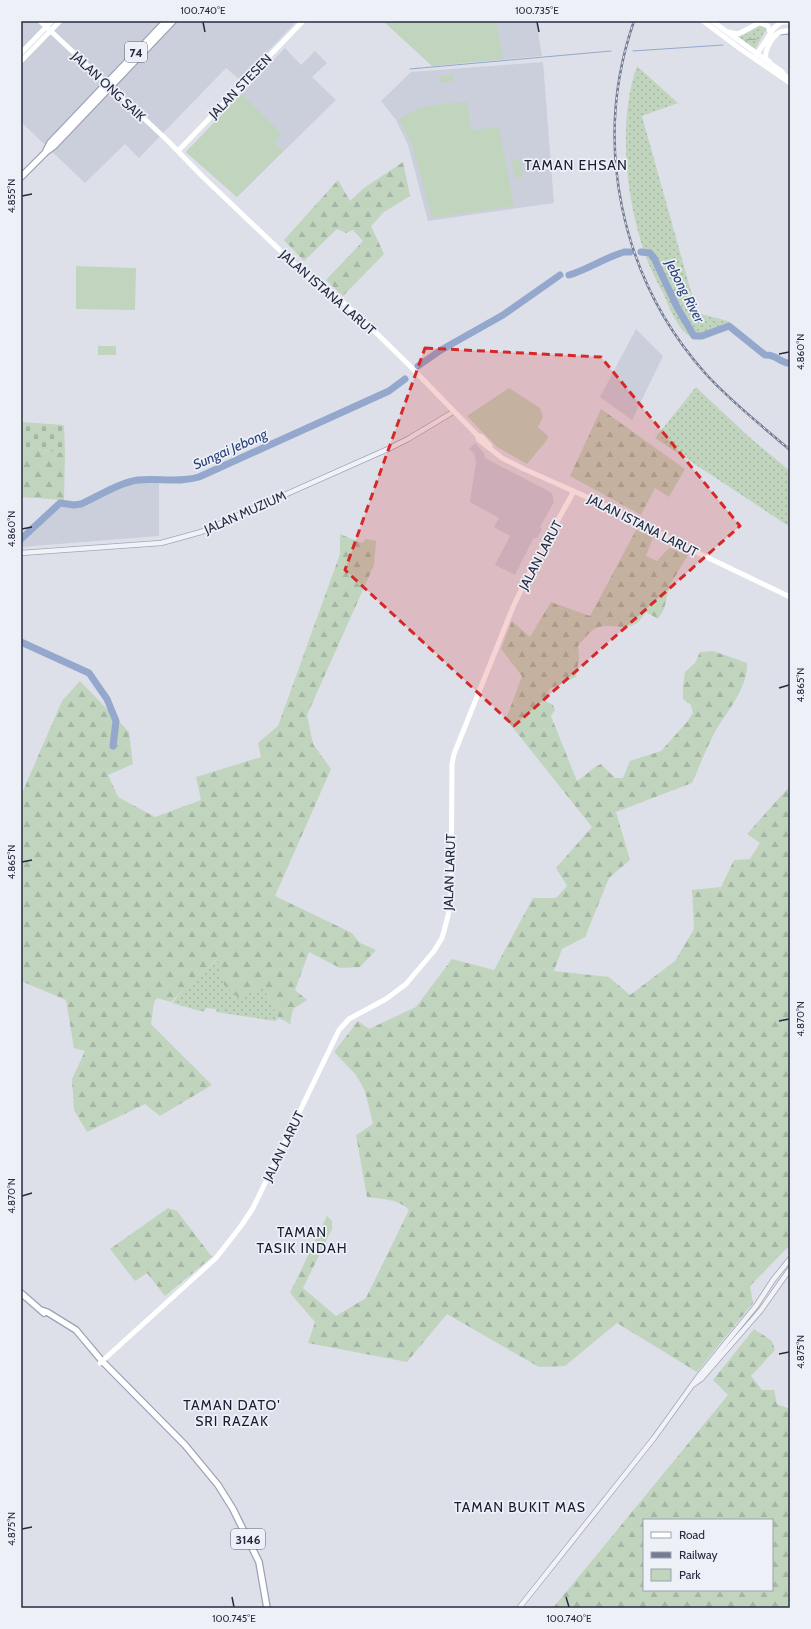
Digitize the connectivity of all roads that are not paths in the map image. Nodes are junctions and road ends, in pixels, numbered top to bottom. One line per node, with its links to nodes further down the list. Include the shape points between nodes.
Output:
1 (40, 21): 12 (main road, JALAN ONG SAIK)
2 (52, 21): 12 (main road)
3 (60, 21): 12 (main road)
4 (166, 21): 22 (main road, 74)
5 (173, 21): 22 (main road, 74)
6 (303, 21): 23 (main road, JALAN STESEN)
7 (703, 21): 16 (main road)
8 (712, 21): 14 (main road)
9 (780, 21): 11 (main road); 15 (main road)
10 (761, 22): 14 (main road, via 738,34); 15 (main road, via 768,26)
11 (790, 22)
12 (48, 29): 17 (main road); 19 (main road); 22 (main road, JALAN ONG SAIK)
13 (790, 30): 20 (main road, via 775,36 767,49 765,57)
14 (725, 31): 16 (main road)
15 (770, 32): 18 (main road)
16 (729, 37): 18 (main road)
17 (21, 53)
18 (755, 56): 20 (main road); 21 (main road)
19 (21, 61)
20 (773, 66): 21 (main road)
21 (790, 82)
22 (108, 85): 23 (main road, JALAN ONG SAIK); 24 (main road, 74, via 54,146)
23 (178, 151): 25 (main road, JALAN ISTANA LARUT, via 307,276 320,282 363,320)
24 (21, 177)
25 (453, 412): 26 (main road, JALAN ISTANA LARUT, via 496,453 524,469); 27 (street, JALAN MUZIUM, via 388,449 194,534 161,543)
26 (574, 491): 28 (main road, JALAN ISTANA LARUT); 32 (main road, JALAN LARUT, via 534,563 513,608 454,754 450,902 445,928 438,946 406,984 386,999 349,1019 340,1030 253,1208 225,1248 198,1276)
27 (21, 553)
28 (790, 597)
29 (790, 1259): 33 (street)
30 (790, 1269): 33 (street, via 744,1331)
31 (21, 1293): 32 (main road, 3146, via 41,1310 81,1336)
32 (101, 1362): 34 (main road, 3146, via 184,1446 224,1494 259,1562)
33 (693, 1385): 35 (street)
34 (267, 1608)
35 (519, 1608)

